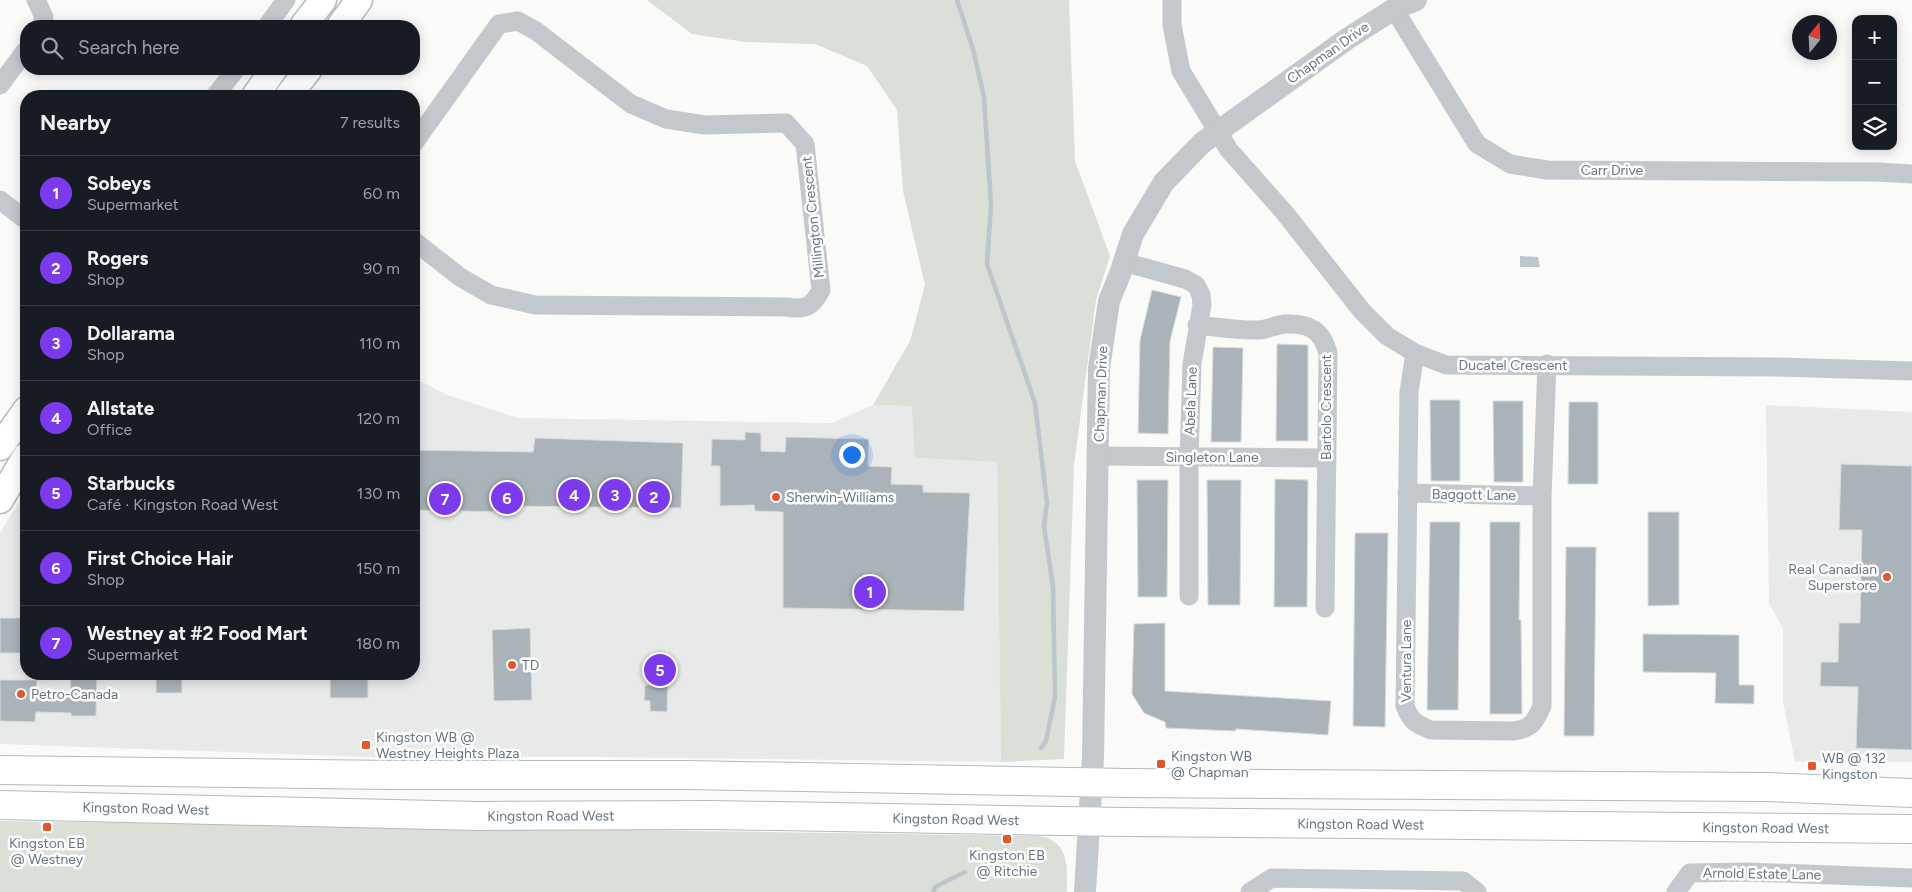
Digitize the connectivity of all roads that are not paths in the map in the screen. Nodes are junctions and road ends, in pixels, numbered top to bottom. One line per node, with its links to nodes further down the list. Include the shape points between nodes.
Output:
1 (36, 0): 8 (street)
2 (286, 0): 9 (street)
3 (323, 0): 10 (main road)
4 (359, 0): 11 (main road)
5 (1172, 0): 20 (street, Ducatel Crescent, via 1172,25 1181,71)
6 (1416, 0): 7 (street, Chapman Drive)
7 (1394, 9): 20 (street, Chapman Drive); 22 (street, Carr Drive, via 1477,144 1510,164 1547,170)
8 (43, 20)
9 (271, 20)
10 (308, 20)
11 (344, 20)
12 (20, 58): 16 (street)
13 (231, 75): 17 (street)
14 (270, 75): 18 (main road)
15 (304, 75): 19 (main road)
16 (0, 85)
17 (220, 90)
18 (259, 90)
19 (292, 90)
20 (1218, 131): 26 (street, Chapman Drive, via 1164,182 1133,234); 28 (street, Ducatel Crescent, via 1229,150 1284,212 1362,311 1387,336)
21 (420, 135): 25 (street, Millington Crescent, via 499,24 518,21 536,31 631,104 666,119 705,125 786,123 805,144 821,290 814,302 800,309 535,304 491,295 460,277)
22 (1912, 174)
23 (0, 200): 24 (street)
24 (20, 215)
25 (420, 246)
26 (1124, 262): 27 (street, Abela Lane, via 1185,278 1196,285 1202,305); 33 (street, Chapman Drive, via 1109,301 1101,350)
27 (1197, 325): 34 (street, Abela Lane, via 1192,364); 35 (street, Bartolo Crescent, via 1258,330 1285,324 1305,326 1324,340 1328,353)
28 (1415, 353): 29 (street, Ducatel Crescent, via 1446,365); 37 (street, Ventura Lane, via 1409,392)
29 (1547, 364): 30 (street, Ducatel Crescent); 38 (street, Ventura Lane)
30 (1912, 371)
31 (20, 420): 32 (main road)
32 (9, 438)
33 (1098, 456): 34 (street, Singleton Lane); 43 (street, Chapman Drive)
34 (1189, 457): 35 (street, Singleton Lane); 40 (street, Abela Lane)
35 (1326, 458): 41 (street, Bartolo Crescent)
36 (20, 466): 39 (main road)
37 (1407, 494): 38 (street, Baggott Lane); 38 (street, Ventura Lane, via 1405,706 1409,718 1431,730 1514,731 1526,729 1538,715 1542,706)
38 (1542, 496)
39 (0, 500)
40 (1188, 596)
41 (1325, 608)
42 (8, 768): 43 (main road)
43 (1092, 782): 44 (main road, via 1768,787); 46 (street, Chapman Drive)
44 (1912, 792)
45 (0, 805): 46 (main road, Kingston Road West, via 478,816)
46 (1089, 822): 47 (main road, Kingston Road West); 49 (street, Chapman Drive)
47 (1912, 829)
48 (1912, 878): 52 (street, Arnold Estate Lane, via 1690,873)
49 (1085, 892)
50 (1250, 892): 51 (street, via 1272,878 1463,881)
51 (1477, 892)
52 (1676, 892)

